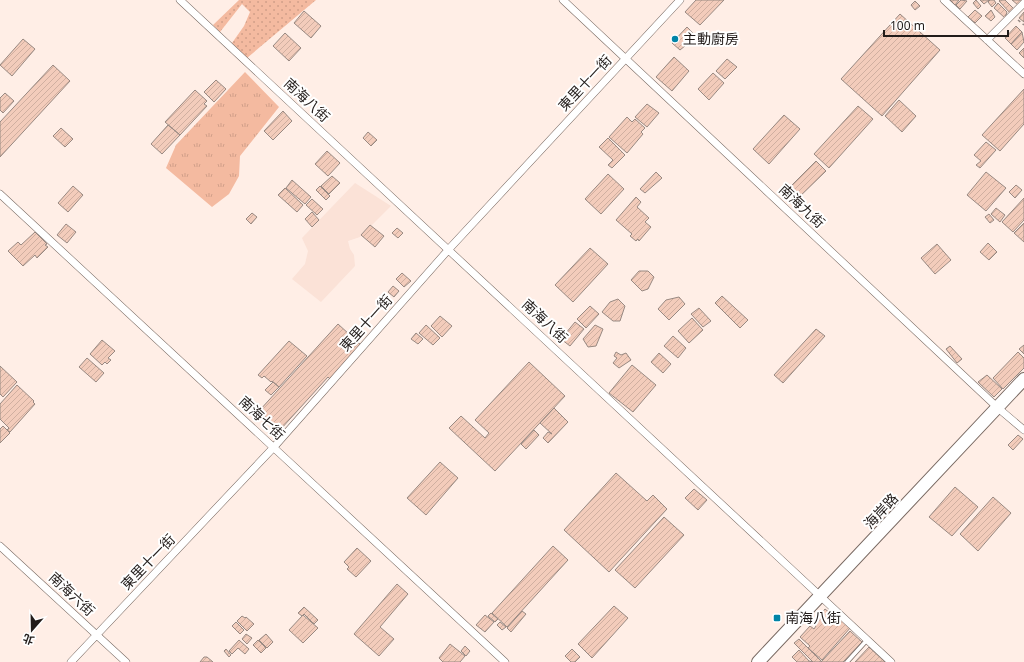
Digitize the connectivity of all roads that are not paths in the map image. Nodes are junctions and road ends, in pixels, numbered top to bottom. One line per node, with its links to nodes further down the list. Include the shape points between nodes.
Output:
1 (180, 0): 10 (street, 南海八街)
2 (564, 0): 7 (street, 南海九街)
3 (680, 0): 7 (street, 東里十一街)
4 (944, 0): 6 (street)
5 (1024, 3): 6 (street)
6 (987, 40): 8 (street)
7 (626, 58): 10 (street, 東里十一街); 12 (street, 南海九街)
8 (1024, 74)
9 (0, 194): 14 (street, 南海七街)
10 (449, 249): 14 (street, 東里十一街); 16 (street, 南海八街)
11 (1024, 379): 12 (main road, 海岸路)
12 (998, 408): 13 (street, 南海九街); 16 (main road, 海岸路)
13 (1024, 430)
14 (274, 447): 17 (street, 東里十一街); 22 (street, 南海七街)
15 (0, 546): 17 (street, 南海六街)
16 (821, 596): 18 (street, 南海八街); 19 (main road, 海岸路)
17 (96, 634): 20 (street, 東里十一街); 21 (street, 南海六街)
18 (866, 640): 23 (lane); 24 (street, 南海八街)
19 (762, 661)
20 (71, 662)
21 (126, 662)
22 (505, 662)
23 (847, 662)
24 (891, 662)

